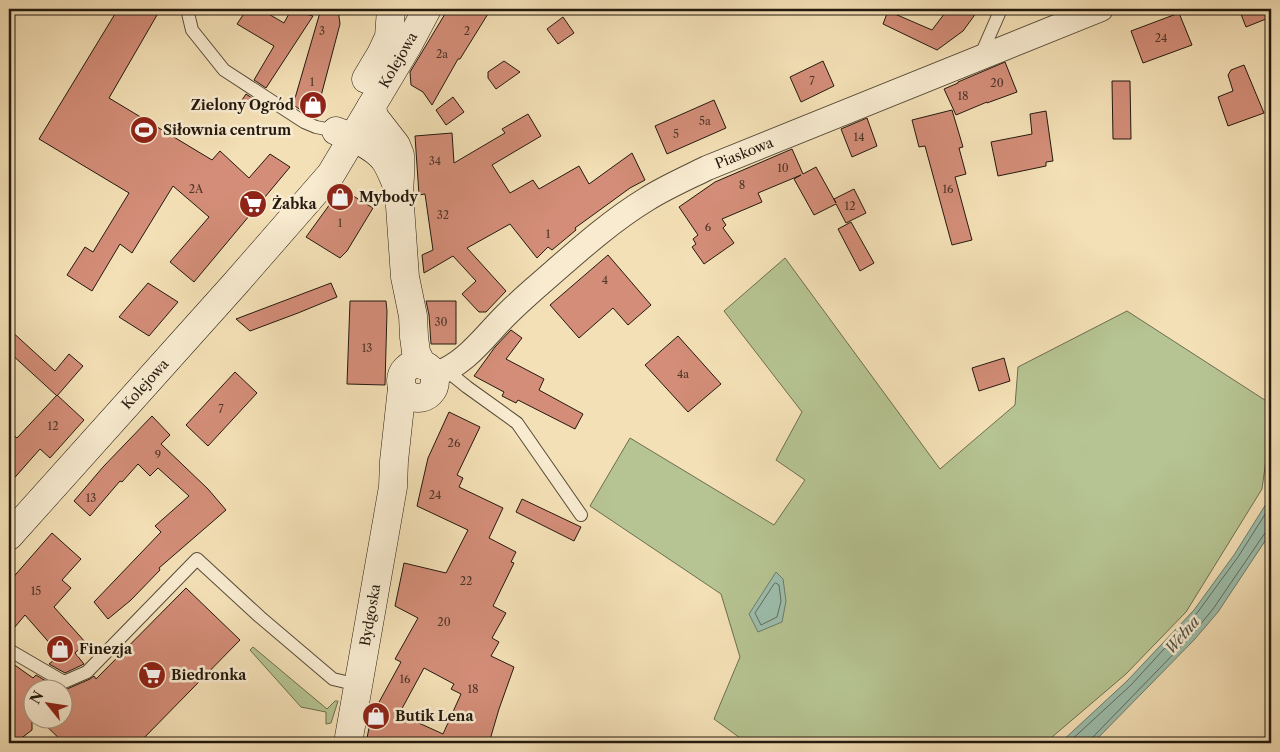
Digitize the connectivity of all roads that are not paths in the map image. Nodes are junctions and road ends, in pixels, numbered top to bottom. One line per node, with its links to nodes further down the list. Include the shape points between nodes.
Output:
1 (186, 9): 8 (lane, via 192,30 224,70 304,122)
2 (391, 9): 8 (street, Kolejowa, via 388,37)
3 (427, 9): 7 (street, Kolejowa)
4 (1001, 9): 6 (lane)
5 (1101, 9): 6 (street, Piaskowa)
6 (980, 58): 10 (street, Piaskowa, via 707,168 646,199 581,249 455,365)
7 (371, 107): 8 (street, Kolejowa); 9 (street, Bydgoska, via 400,155)
8 (344, 134): 9 (street, Bydgoska, via 384,159); 12 (street, Kolejowa, via 331,174)
9 (399, 192): 10 (street, Bydgoska, via 405,278 399,336)
10 (422, 378): 11 (lane, via 466,387 517,423); 14 (street, Bydgoska, via 394,461 393,487)
11 (581, 515)
12 (9, 536)
13 (9, 650): 14 (lane, via 64,682 87,672 197,559 333,679)
14 (358, 684): 15 (street, Bydgoska)
15 (348, 743)

